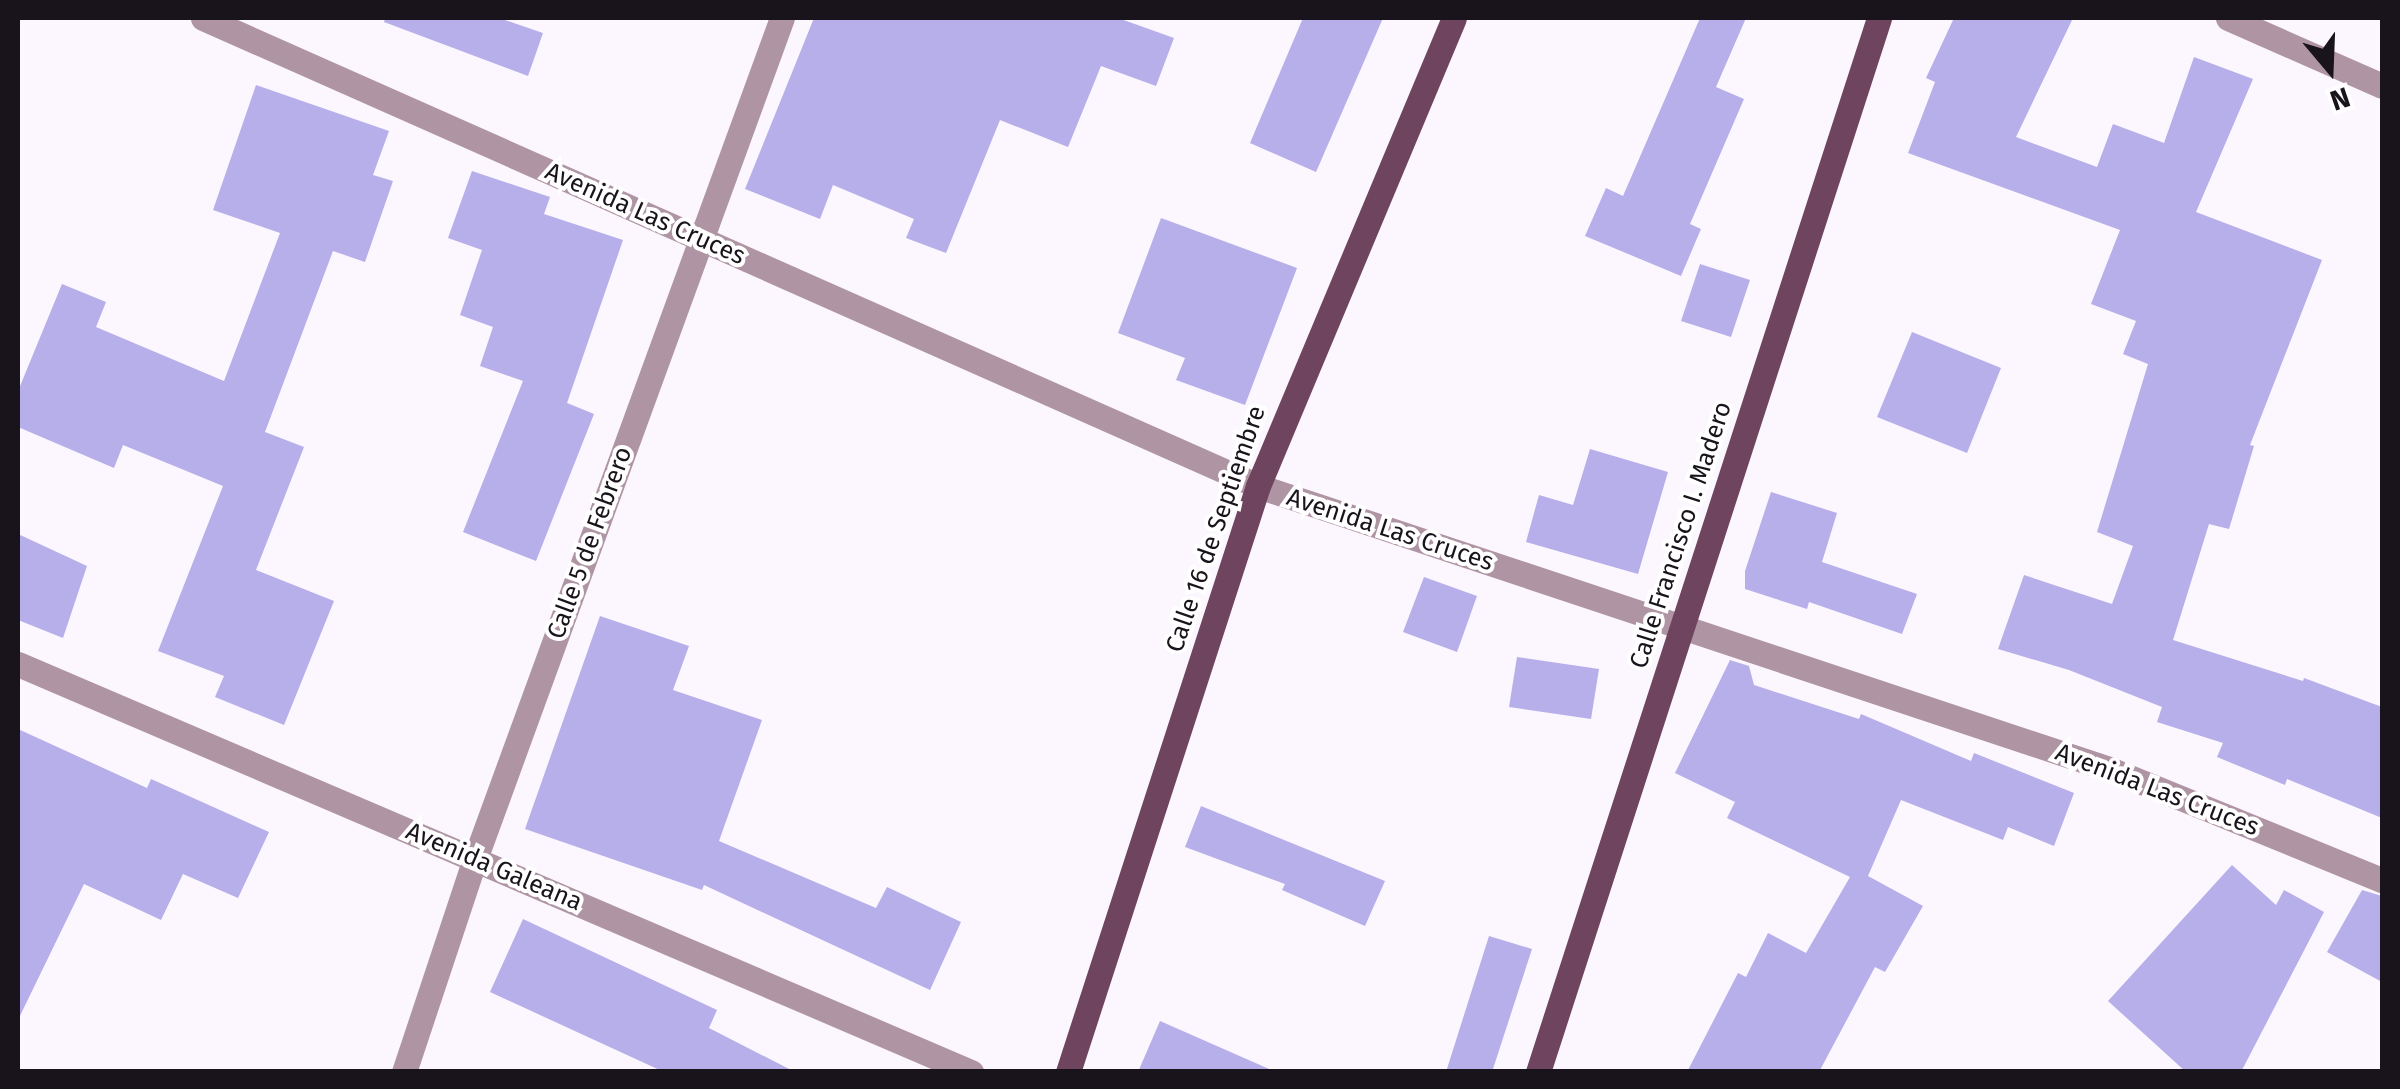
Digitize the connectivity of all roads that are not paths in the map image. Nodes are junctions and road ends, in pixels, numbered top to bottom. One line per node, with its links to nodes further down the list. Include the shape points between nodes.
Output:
1 (203, 18): 7 (street, Avenida Las Cruces)
2 (782, 18): 7 (street, Calle 5 de Febrero)
3 (1454, 18): 8 (main road, Calle 16 de Septiembre)
4 (1879, 18): 9 (main road, Calle Francisco I. Madero)
5 (2228, 18): 6 (street)
6 (2382, 86)
7 (700, 238): 8 (street, Avenida Las Cruces); 11 (street, Calle 5 de Febrero)
8 (1258, 486): 9 (street, Avenida Las Cruces); 15 (main road, Calle 16 de Septiembre)
9 (1682, 628): 12 (street, Avenida Las Cruces, via 2112,770); 16 (main road, Calle Francisco I. Madero)
10 (18, 664): 11 (street, Avenida Galeana)
11 (476, 858): 13 (street, Calle 5 de Febrero); 14 (street, Avenida Galeana)
12 (2382, 880)
13 (404, 1072)
14 (970, 1072)
15 (1068, 1072)
16 (1538, 1072)

